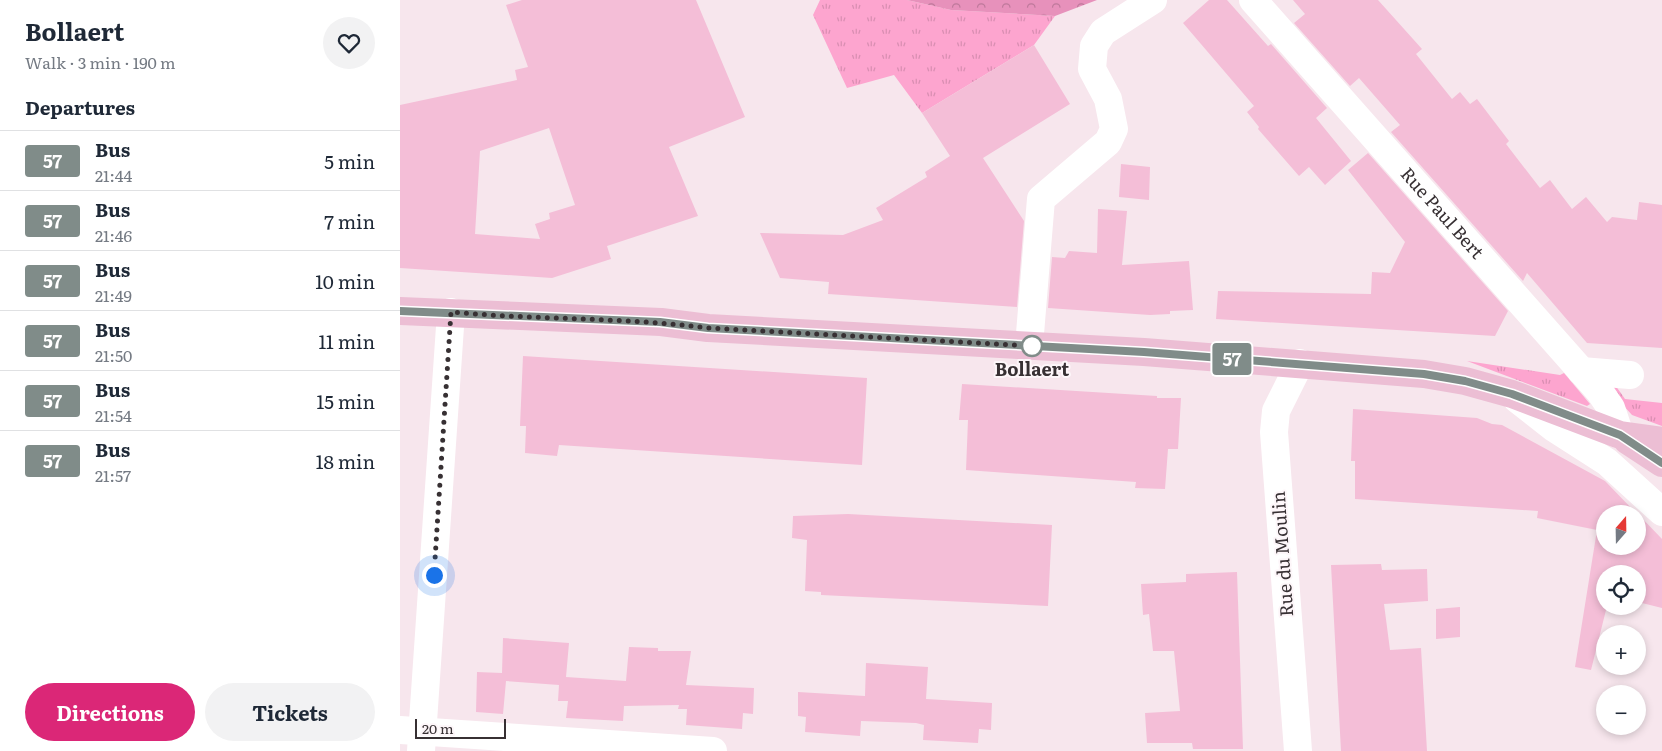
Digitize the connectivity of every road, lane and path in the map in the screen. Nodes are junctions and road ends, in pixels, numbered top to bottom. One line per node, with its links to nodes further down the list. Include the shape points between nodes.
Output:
1 (1153, 0): 5 (street, via 1103,32 1094,46 1092,69 1108,99 1114,129 1108,142 1041,200)
2 (1253, 0): 7 (street, Rue Paul Bert)
3 (400, 311): 4 (main road)
4 (451, 312): 5 (main road); 14 (street)
5 (1029, 346): 6 (main road)
6 (1300, 363): 9 (main road, via 1424,374); 16 (street, Rue du Moulin, via 1276,412 1274,432)
7 (1582, 371): 8 (street); 10 (street, Rue Paul Bert, via 1611,408)
8 (1630, 375)
9 (1512, 394): 10 (main road); 13 (street, via 1554,428 1606,462)
10 (1620, 435): 11 (main road); 12 (main road)
11 (1662, 442)
12 (1662, 464)
13 (1662, 512)
14 (414, 737): 15 (street)
15 (713, 751)
16 (1298, 751)

